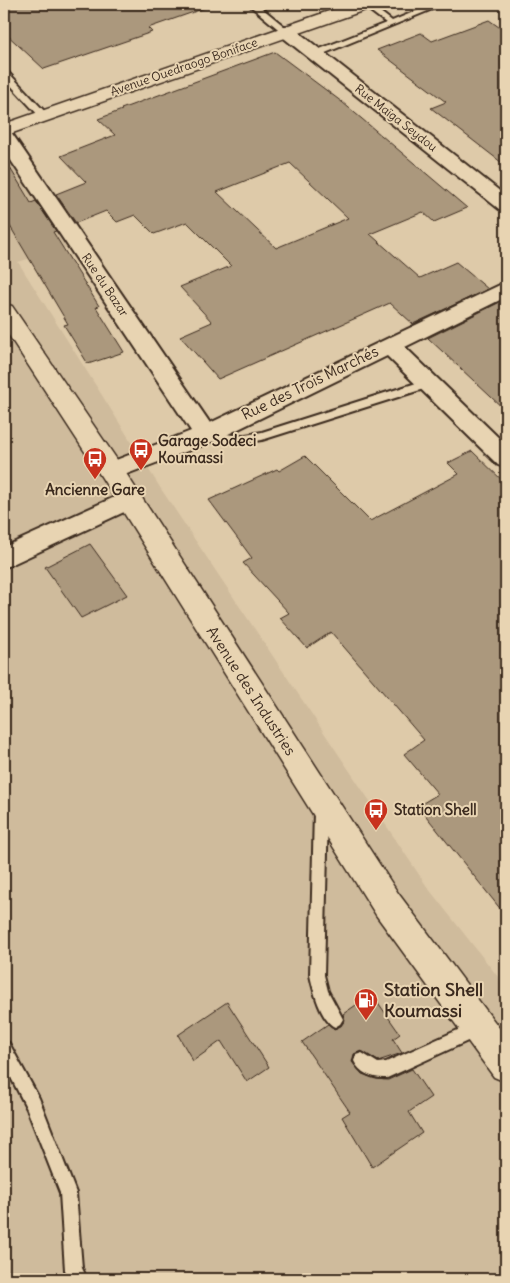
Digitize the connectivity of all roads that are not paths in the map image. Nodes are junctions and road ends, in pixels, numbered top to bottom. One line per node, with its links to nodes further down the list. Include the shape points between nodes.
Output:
1 (252, 4): 5 (lane)
2 (365, 4): 4 (lane); 5 (street, Avenue Ouedraogo Boniface)
3 (431, 8): 4 (lane)
4 (392, 24): 6 (lane)
5 (286, 31): 6 (street, Rue Maïga Seydou); 8 (street, Avenue Ouedraogo Boniface)
6 (315, 54): 11 (street, Rue Maïga Seydou)
7 (4, 73): 8 (lane)
8 (44, 116): 9 (street, Avenue Ouedraogo Boniface)
9 (4, 130)
10 (4, 136): 16 (street, Rue du Bazar)
11 (506, 205)
12 (506, 289): 14 (street, Rue des Trois Marchés)
13 (4, 311): 18 (street, Avenue des Industries)
14 (389, 345): 15 (street); 16 (street, Rue des Trois Marchés)
15 (428, 383): 16 (lane, via 262,436 240,440); 17 (street)
16 (206, 434): 18 (street, Rue des Trois Marchés)
17 (506, 459)
18 (111, 471): 19 (street, Avenue des Industries)
19 (128, 500): 20 (street); 21 (street, Avenue des Industries)
20 (4, 558)
21 (321, 801): 22 (lane, via 317,975 321,993); 23 (street, Avenue des Industries, via 387,904)
22 (335, 1019)
23 (480, 1028): 25 (lane, via 387,1070 376,1071); 26 (street, Avenue des Industries)
24 (4, 1048): 27 (lane, via 33,1104 68,1193 74,1270)
25 (362, 1061)
26 (506, 1065)
27 (79, 1279)

